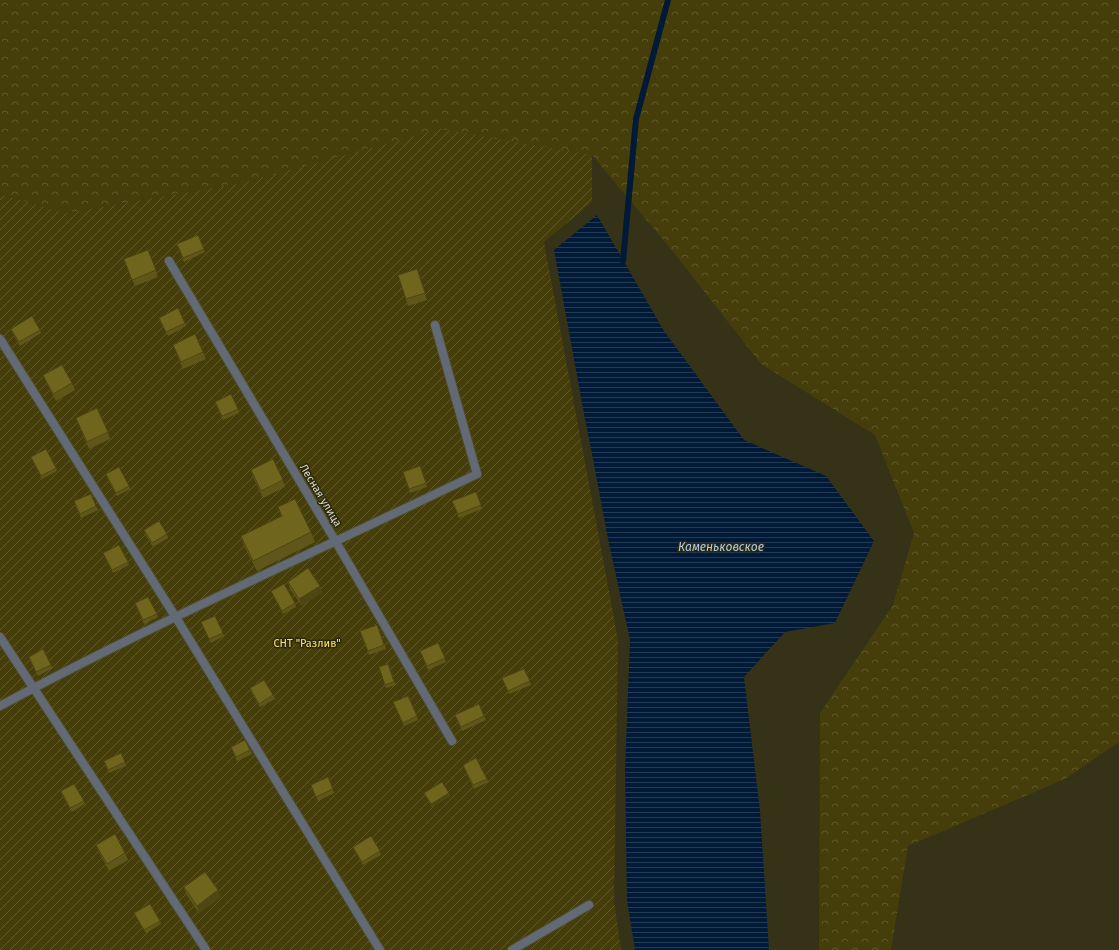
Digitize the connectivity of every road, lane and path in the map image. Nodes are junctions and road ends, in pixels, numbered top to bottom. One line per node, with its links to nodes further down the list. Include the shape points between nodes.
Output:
1 (169, 261): 4 (street, Лесная улица)
2 (435, 325): 4 (street, via 477,474)
3 (0, 339): 5 (street)
4 (336, 542): 5 (street); 9 (street, Лесная улица)
5 (175, 616): 7 (street); 12 (street)
6 (0, 637): 7 (street)
7 (33, 688): 8 (street); 11 (street)
8 (0, 706)
9 (452, 741)
10 (590, 905): 13 (street)
11 (206, 950)
12 (380, 950)
13 (512, 950)

